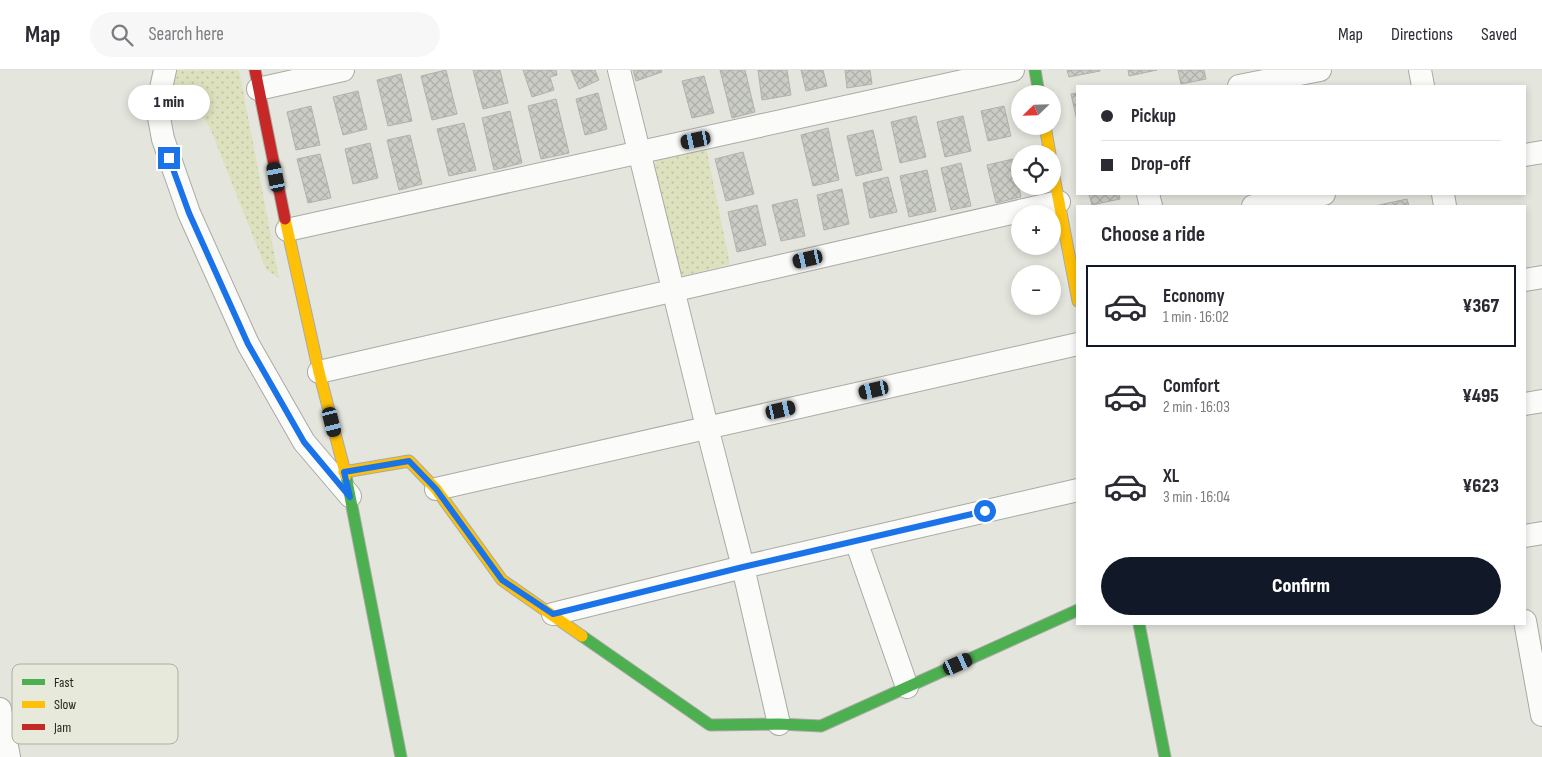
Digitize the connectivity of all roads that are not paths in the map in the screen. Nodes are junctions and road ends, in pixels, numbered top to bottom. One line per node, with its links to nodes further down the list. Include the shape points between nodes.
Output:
1 (166, 70): 32 (street, via 157,107 163,139 189,213 248,344 304,442)
2 (343, 70): 8 (street)
3 (620, 70): 12 (street)
4 (1013, 70): 12 (street)
5 (1035, 70): 9 (street)
6 (1320, 70): 10 (street)
7 (1420, 70): 11 (street)
8 (256, 80): 19 (street)
9 (1038, 85)
10 (1244, 85)
11 (1423, 85)
12 (640, 152): 19 (street); 22 (street)
13 (1542, 152): 14 (street)
14 (1526, 155)
15 (1058, 195): 17 (street)
16 (1318, 195): 18 (street)
17 (1059, 202): 22 (street); 23 (street)
18 (1259, 205)
19 (287, 230): 25 (street)
20 (1542, 277): 21 (street)
21 (1526, 280)
22 (673, 289): 25 (street); 28 (street)
23 (1076, 291)
24 (1076, 344): 28 (street)
25 (319, 372): 29 (street)
26 (1542, 401): 27 (street)
27 (1526, 404)
28 (707, 427): 30 (street); 36 (street)
29 (344, 472): 30 (street, via 409,461); 32 (street)
30 (436, 489): 38 (street, via 502,580)
31 (1076, 490): 35 (street)
32 (350, 497): 46 (street)
33 (1542, 533): 34 (street)
34 (1526, 536)
35 (856, 541): 36 (street); 41 (street)
36 (743, 567): 38 (street); 44 (street)
37 (1076, 611): 41 (street)
38 (553, 614): 44 (street, via 710,725)
39 (1139, 625): 47 (street)
40 (1526, 625): 43 (street)
41 (908, 687): 44 (street, via 821,726)
42 (0, 709): 45 (street)
43 (1542, 715)
44 (779, 724)
45 (10, 757)
46 (401, 757)
47 (1165, 757)

